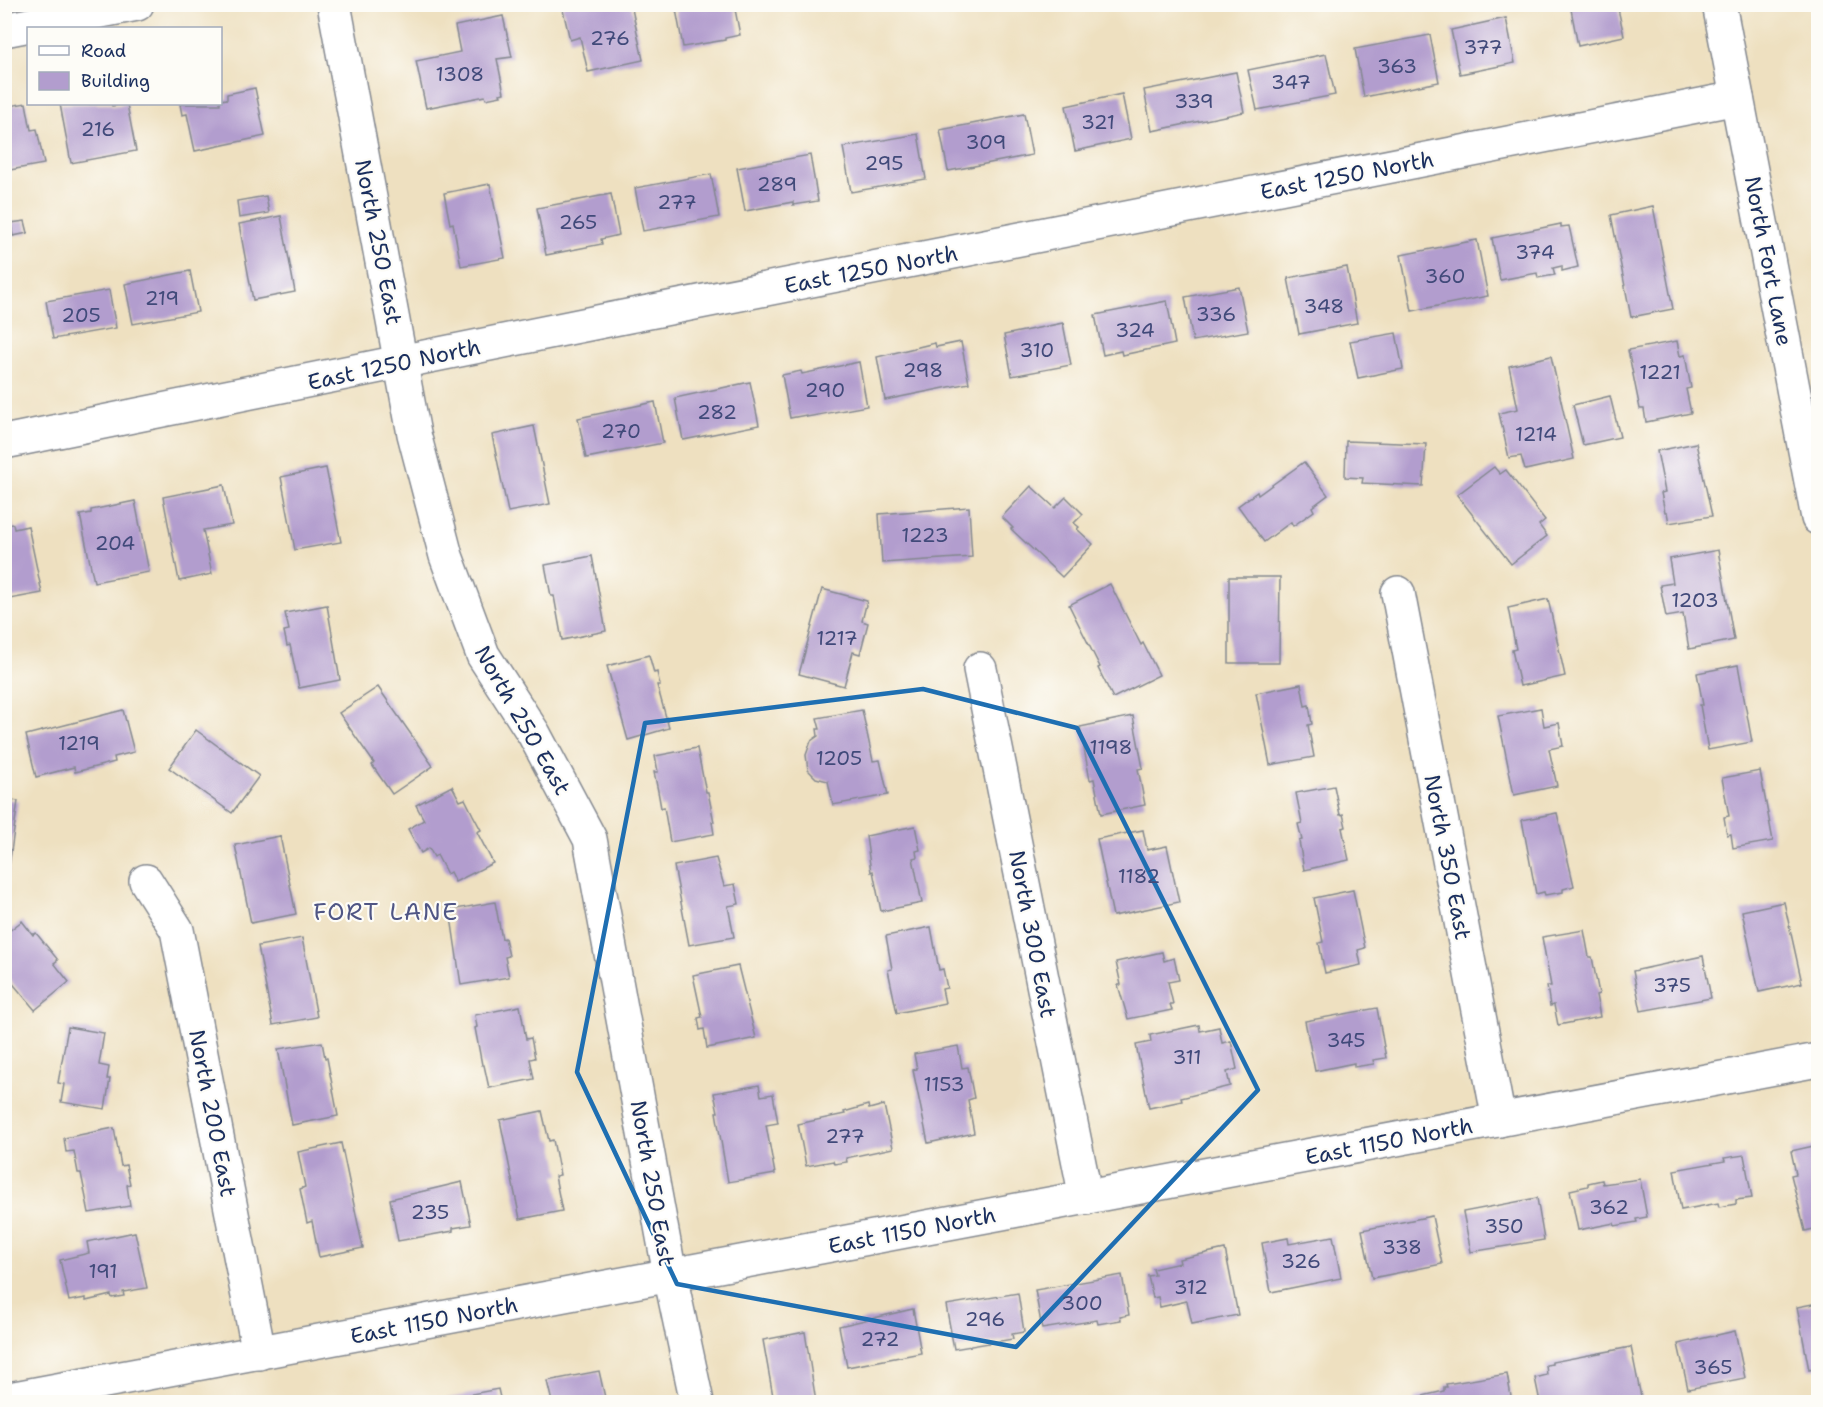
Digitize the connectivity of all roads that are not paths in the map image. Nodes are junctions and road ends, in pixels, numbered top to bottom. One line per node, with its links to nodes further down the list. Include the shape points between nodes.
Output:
1 (137, 4): 4 (street)
2 (334, 4): 6 (street, North 250 East)
3 (1719, 4): 5 (street, North Fort Lane)
4 (4, 30)
5 (1737, 98): 6 (street, East 1250 North); 8 (street, North Fort Lane)
6 (402, 363): 7 (street, East 1250 North); 15 (street, North 250 East, via 414,434 446,556 483,655 534,734 590,839)
7 (4, 442)
8 (1818, 518)
9 (1398, 593): 13 (street, North 350 East)
10 (980, 669): 14 (street, North 300 East)
11 (146, 881): 16 (street, North 200 East, via 177,930)
12 (1818, 1060): 13 (street, East 1150 North)
13 (1499, 1120): 14 (street, East 1150 North)
14 (1086, 1198): 15 (street, East 1150 North)
15 (670, 1275): 16 (street, East 1150 North); 18 (street, North 250 East)
16 (259, 1353): 17 (street, East 1150 North)
17 (4, 1400)
18 (697, 1402)

